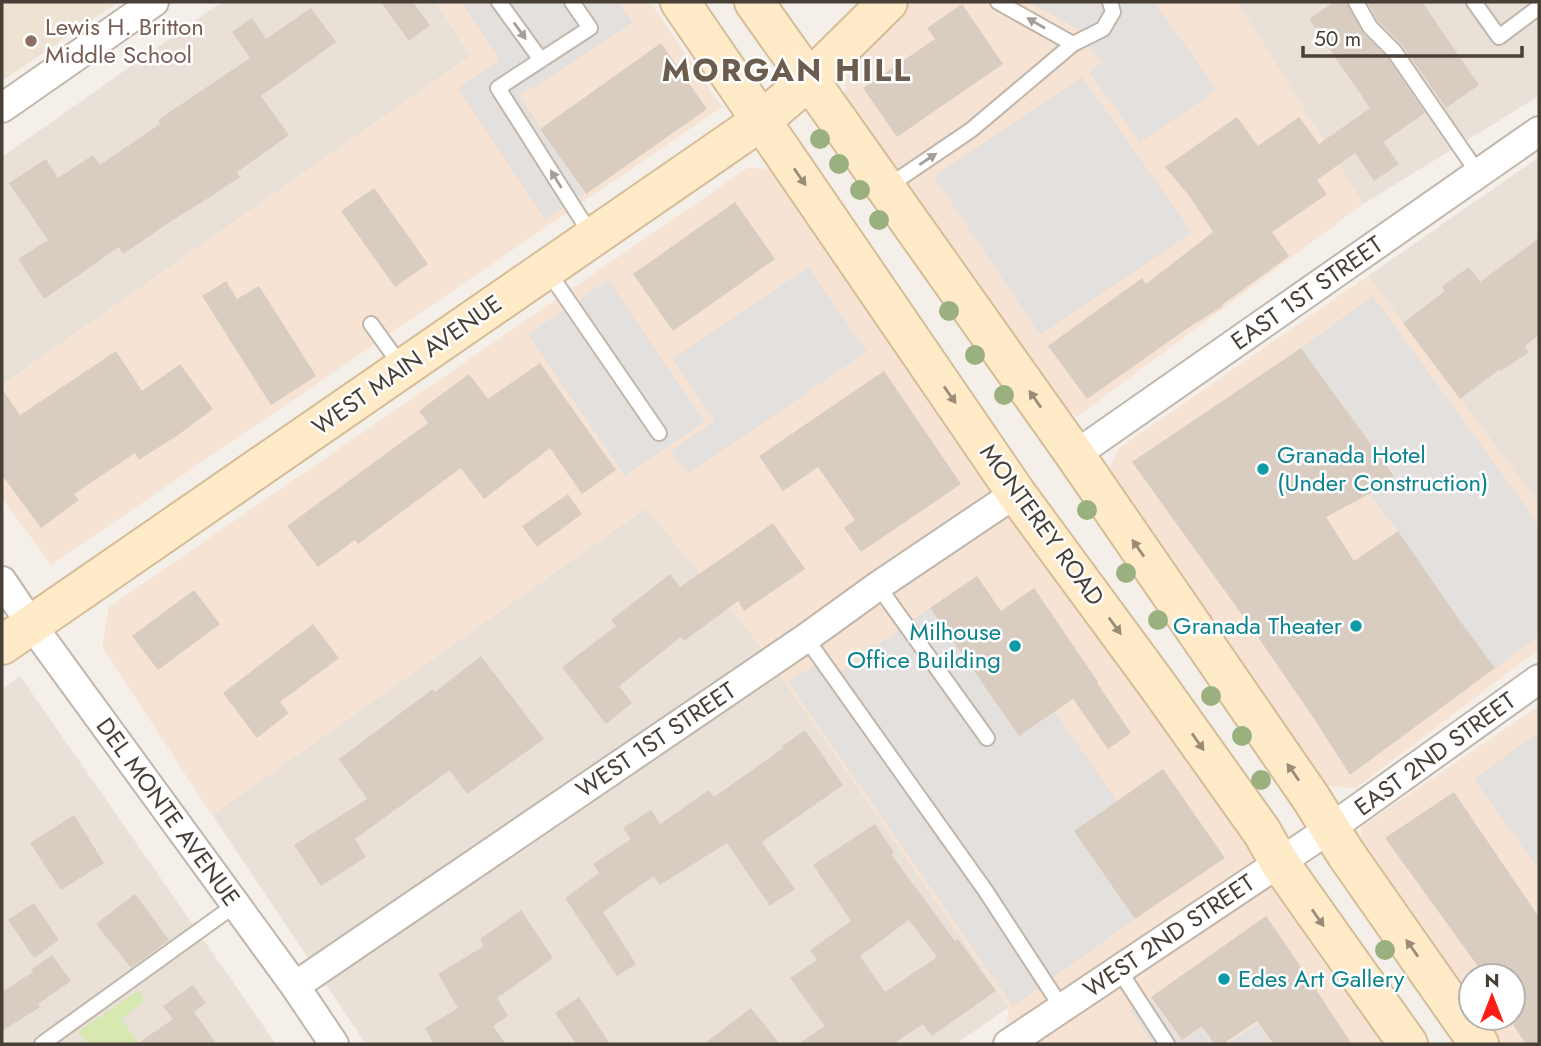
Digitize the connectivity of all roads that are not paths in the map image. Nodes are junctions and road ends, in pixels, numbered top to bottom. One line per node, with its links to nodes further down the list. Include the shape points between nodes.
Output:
1 (154, 2): 15 (street)
2 (499, 2): 13 (lane, one-way to 13)
3 (572, 2): 13 (lane, via 590,29)
4 (680, 2): 16 (main road, MONTEREY ROAD)
5 (754, 2): 14 (main road)
6 (888, 2): 14 (main road, WEST MAIN AVENUE)
7 (998, 2): 12 (lane, one-way to 7)
8 (1110, 2): 12 (lane, via 1113,12 1102,29)
9 (1356, 2): 18 (lane)
10 (1474, 2): 11 (lane, via 1499,37)
11 (1539, 7)
12 (1073, 44): 19 (lane, one-way to 12, via 971,130)
13 (541, 60): 20 (lane, one-way to 13, via 498,88)
14 (809, 80): 16 (main road, WEST MAIN AVENUE); 19 (main road)
15 (2, 108)
16 (761, 121): 20 (main road, WEST MAIN AVENUE); 26 (main road, MONTEREY ROAD, one-way to 26)
17 (1539, 131): 18 (street, EAST 1ST STREET)
18 (1479, 173): 25 (street, EAST 1ST STREET)
19 (886, 188): 25 (main road, one-way to 19)
20 (592, 237): 21 (main road, WEST MAIN AVENUE)
21 (547, 269): 23 (main road, WEST MAIN AVENUE); 24 (lane)
22 (372, 324): 23 (lane)
23 (403, 368): 29 (main road, WEST MAIN AVENUE)
24 (659, 433)
25 (1075, 455): 33 (main road, one-way to 25)
26 (1016, 493): 28 (street, WEST 1ST STREET); 34 (main road, MONTEREY ROAD, one-way to 34, via 1158,686)
27 (2, 581): 29 (street, DEL MONTE AVENUE)
28 (878, 586): 30 (street, WEST 1ST STREET); 32 (lane)
29 (16, 635): 35 (street, DEL MONTE AVENUE)
30 (806, 638): 37 (street, WEST 1ST STREET); 38 (lane, via 985,890)
31 (1539, 679): 33 (street, EAST 2ND STREET)
32 (987, 738)
33 (1331, 828): 34 (street, WEST 2ND STREET); 44 (main road, one-way to 33)
34 (1279, 862): 36 (street, WEST 2ND STREET); 43 (main road, MONTEREY ROAD, one-way to 43)
35 (235, 905): 37 (street, DEL MONTE AVENUE); 39 (lane)
36 (1119, 970): 38 (street, WEST 2ND STREET); 42 (lane)
37 (295, 986): 40 (street, DEL MONTE AVENUE)
38 (1062, 1008): 41 (street, WEST 2ND STREET)
39 (41, 1044)
40 (334, 1044)
41 (1008, 1044)
42 (1167, 1044)
43 (1408, 1044)
44 (1479, 1044)

